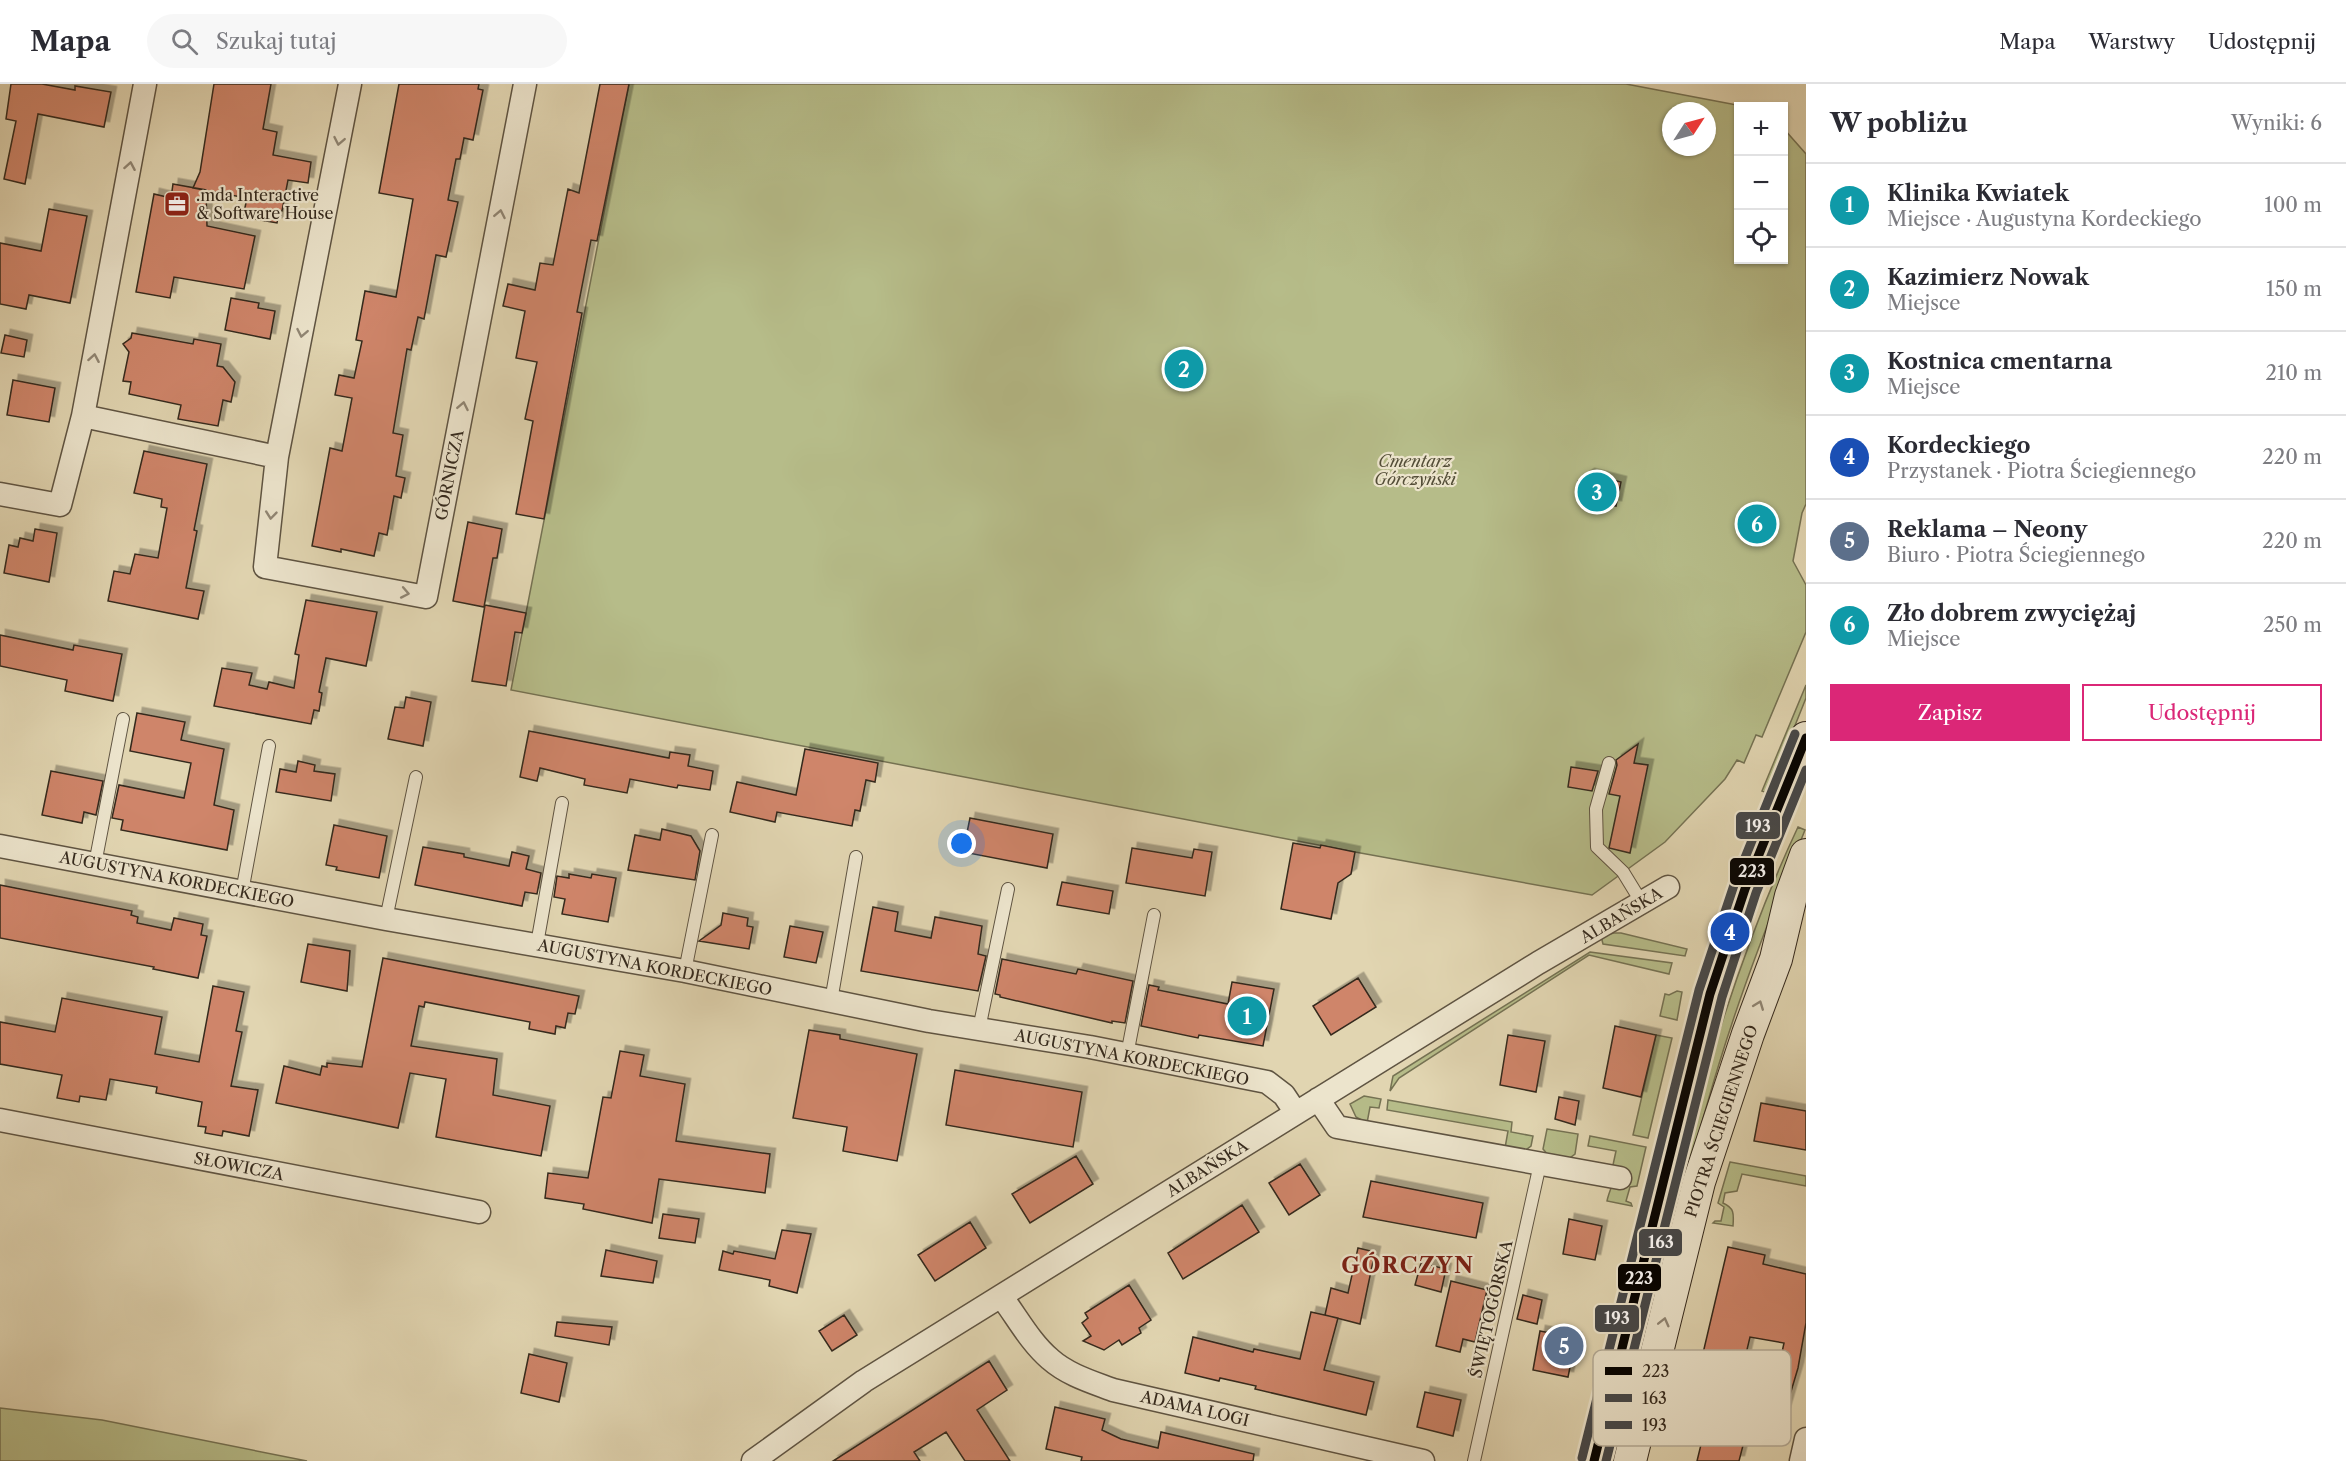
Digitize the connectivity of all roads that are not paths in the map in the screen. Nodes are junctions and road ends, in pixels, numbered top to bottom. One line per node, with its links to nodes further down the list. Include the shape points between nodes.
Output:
1 (145, 84): 4 (street, one-way to 1)
2 (350, 84): 5 (street, GÓRNICZA, one-way to 5)
3 (525, 84): 5 (street, GÓRNICZA, one-way to 3, via 265,567 426,597)
4 (83, 416): 5 (street); 6 (street, via 60,505)
5 (277, 457)
6 (0, 494)
7 (123, 718): 19 (lane)
8 (1806, 738): 14 (main road)
9 (269, 746): 22 (lane)
10 (1609, 763): 24 (lane, via 1596,809 1597,847 1623,872)
11 (416, 777): 26 (lane)
12 (1806, 778): 14 (main road)
13 (562, 802): 27 (lane)
14 (1779, 809): 40 (main road, via 1745,889 1710,994)
15 (712, 835): 29 (lane)
16 (0, 846): 19 (street, AUGUSTYNA KORDECKIEGO)
17 (1806, 855): 28 (main road, PIOTRA ŚCIEGIENNEGO, via 1791,896)
18 (856, 857): 30 (lane)
19 (95, 864): 22 (street, AUGUSTYNA KORDECKIEGO)
20 (1668, 887): 24 (street, ALBAŃSKA)
21 (1008, 888): 31 (lane)
22 (242, 892): 26 (street, AUGUSTYNA KORDECKIEGO)
23 (1806, 898): 28 (main road)
24 (1642, 903): 33 (street, ALBAŃSKA)
25 (1154, 915): 32 (lane)
26 (386, 919): 27 (street, AUGUSTYNA KORDECKIEGO)
27 (537, 944): 29 (street, AUGUSTYNA KORDECKIEGO)
28 (1776, 960): 41 (main road, PIOTRA ŚCIEGIENNEGO, one-way to 28, via 1699,1182)
29 (685, 971): 30 (street, AUGUSTYNA KORDECKIEGO)
30 (831, 1001): 31 (street, AUGUSTYNA KORDECKIEGO)
31 (979, 1029): 32 (street, AUGUSTYNA KORDECKIEGO)
32 (1127, 1055): 34 (street, AUGUSTYNA KORDECKIEGO, via 1267,1082 1284,1095)
33 (1318, 1099): 34 (street, ALBAŃSKA); 36 (street, via 1337,1126)
34 (1296, 1113): 39 (street, ALBAŃSKA)
35 (0, 1120): 38 (street, SŁOWICZA)
36 (1540, 1164): 37 (street); 47 (lane, ŚWIĘTOGÓRSKA)
37 (1620, 1178)
38 (479, 1212)
39 (1001, 1296): 45 (street, ALBAŃSKA, via 864,1381); 46 (street, ADAMA LOGI, via 1050,1359 1090,1382)
40 (1622, 1350)
41 (1657, 1350)
42 (1806, 1439): 50 (street)
43 (1598, 1446): 48 (main road)
44 (1634, 1446): 49 (main road, PIOTRA ŚCIEGIENNEGO, one-way to 44)
45 (753, 1461)
46 (1423, 1461)
47 (1474, 1461)
48 (1594, 1461)
49 (1630, 1461)
50 (1801, 1461)

